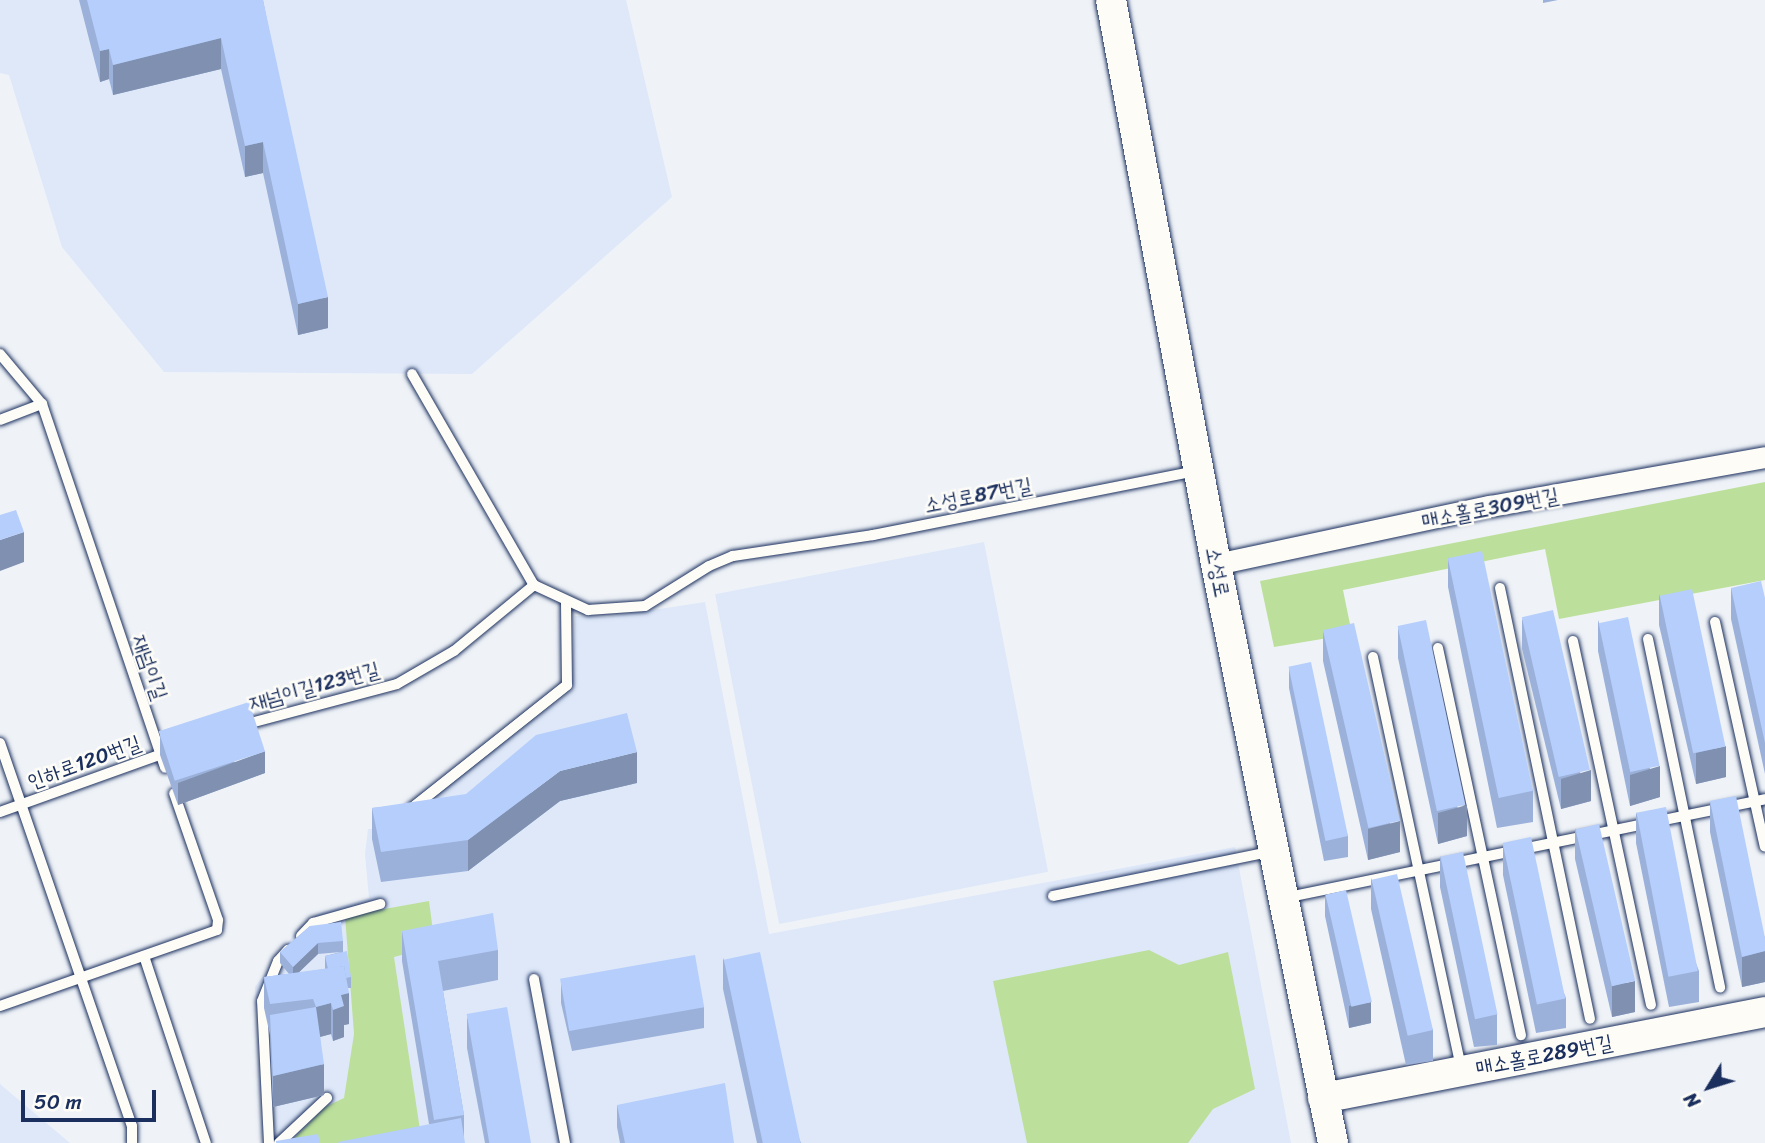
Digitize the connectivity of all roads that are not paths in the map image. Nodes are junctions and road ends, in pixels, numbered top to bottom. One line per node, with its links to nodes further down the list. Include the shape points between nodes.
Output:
1 (1111, 0): 7 (main road, 소성로)
2 (0, 354): 4 (lane, 재넘이길)
3 (412, 374): 9 (lane)
4 (42, 404): 5 (lane); 20 (lane, 재넘이길)
5 (0, 420)
6 (1765, 457): 8 (street, 매소홀로309번길, via 1490,506)
7 (1199, 471): 8 (main road, 소성로); 11 (lane, 소성로87번길, via 873,535 763,550 709,566 645,606 588,610)
8 (1216, 564): 29 (main road, 소성로)
9 (534, 585): 11 (lane); 17 (lane, 재넘이길123번길, via 454,650 397,684 279,712)
10 (1500, 589): 27 (lane)
11 (566, 602): 25 (lane, via 567,685)
12 (1715, 622): 21 (lane)
13 (1648, 639): 24 (lane)
14 (1573, 641): 26 (lane)
15 (1438, 648): 30 (lane)
16 (1373, 657): 31 (lane)
17 (236, 728)
18 (0, 743): 22 (lane)
19 (173, 751): 20 (lane)
20 (160, 755): 22 (lane, 인하로120번길); 35 (lane, 재넘이길, via 218,920 217,930)
21 (1760, 800): 24 (lane); 28 (lane)
22 (21, 804): 23 (lane, 인하로120번길); 36 (lane, 인하로120번길)
23 (0, 812)
24 (1686, 815): 26 (lane); 38 (lane)
25 (399, 818)
26 (1614, 830): 27 (lane); 39 (lane)
27 (1554, 842): 30 (lane); 42 (lane)
28 (1765, 847)
29 (1274, 851): 32 (lane); 33 (main road, 소성로)
30 (1484, 857): 31 (lane); 43 (lane)
31 (1418, 870): 33 (lane); 44 (lane)
32 (1054, 896)
33 (1283, 898): 46 (main road, 소성로)
34 (380, 904): 49 (lane, via 313,923 278,961 262,1001)
35 (144, 956): 36 (lane, 재넘이길); 48 (lane)
36 (81, 978): 40 (lane, 재넘이길); 47 (lane, via 132,1126)
37 (534, 979): 51 (lane)
38 (1720, 988)
39 (1651, 1005)
40 (0, 1006)
41 (1765, 1012): 44 (main road, 매소홀로289번길)
42 (1590, 1019)
43 (1521, 1035)
44 (1461, 1071): 46 (main road, 매소홀로289번길)
45 (327, 1098): 50 (lane)
46 (1324, 1098): 52 (main road, 소성로)
47 (132, 1143)
48 (206, 1143)
49 (269, 1143)
50 (279, 1143)
51 (565, 1143)
52 (1333, 1143)

